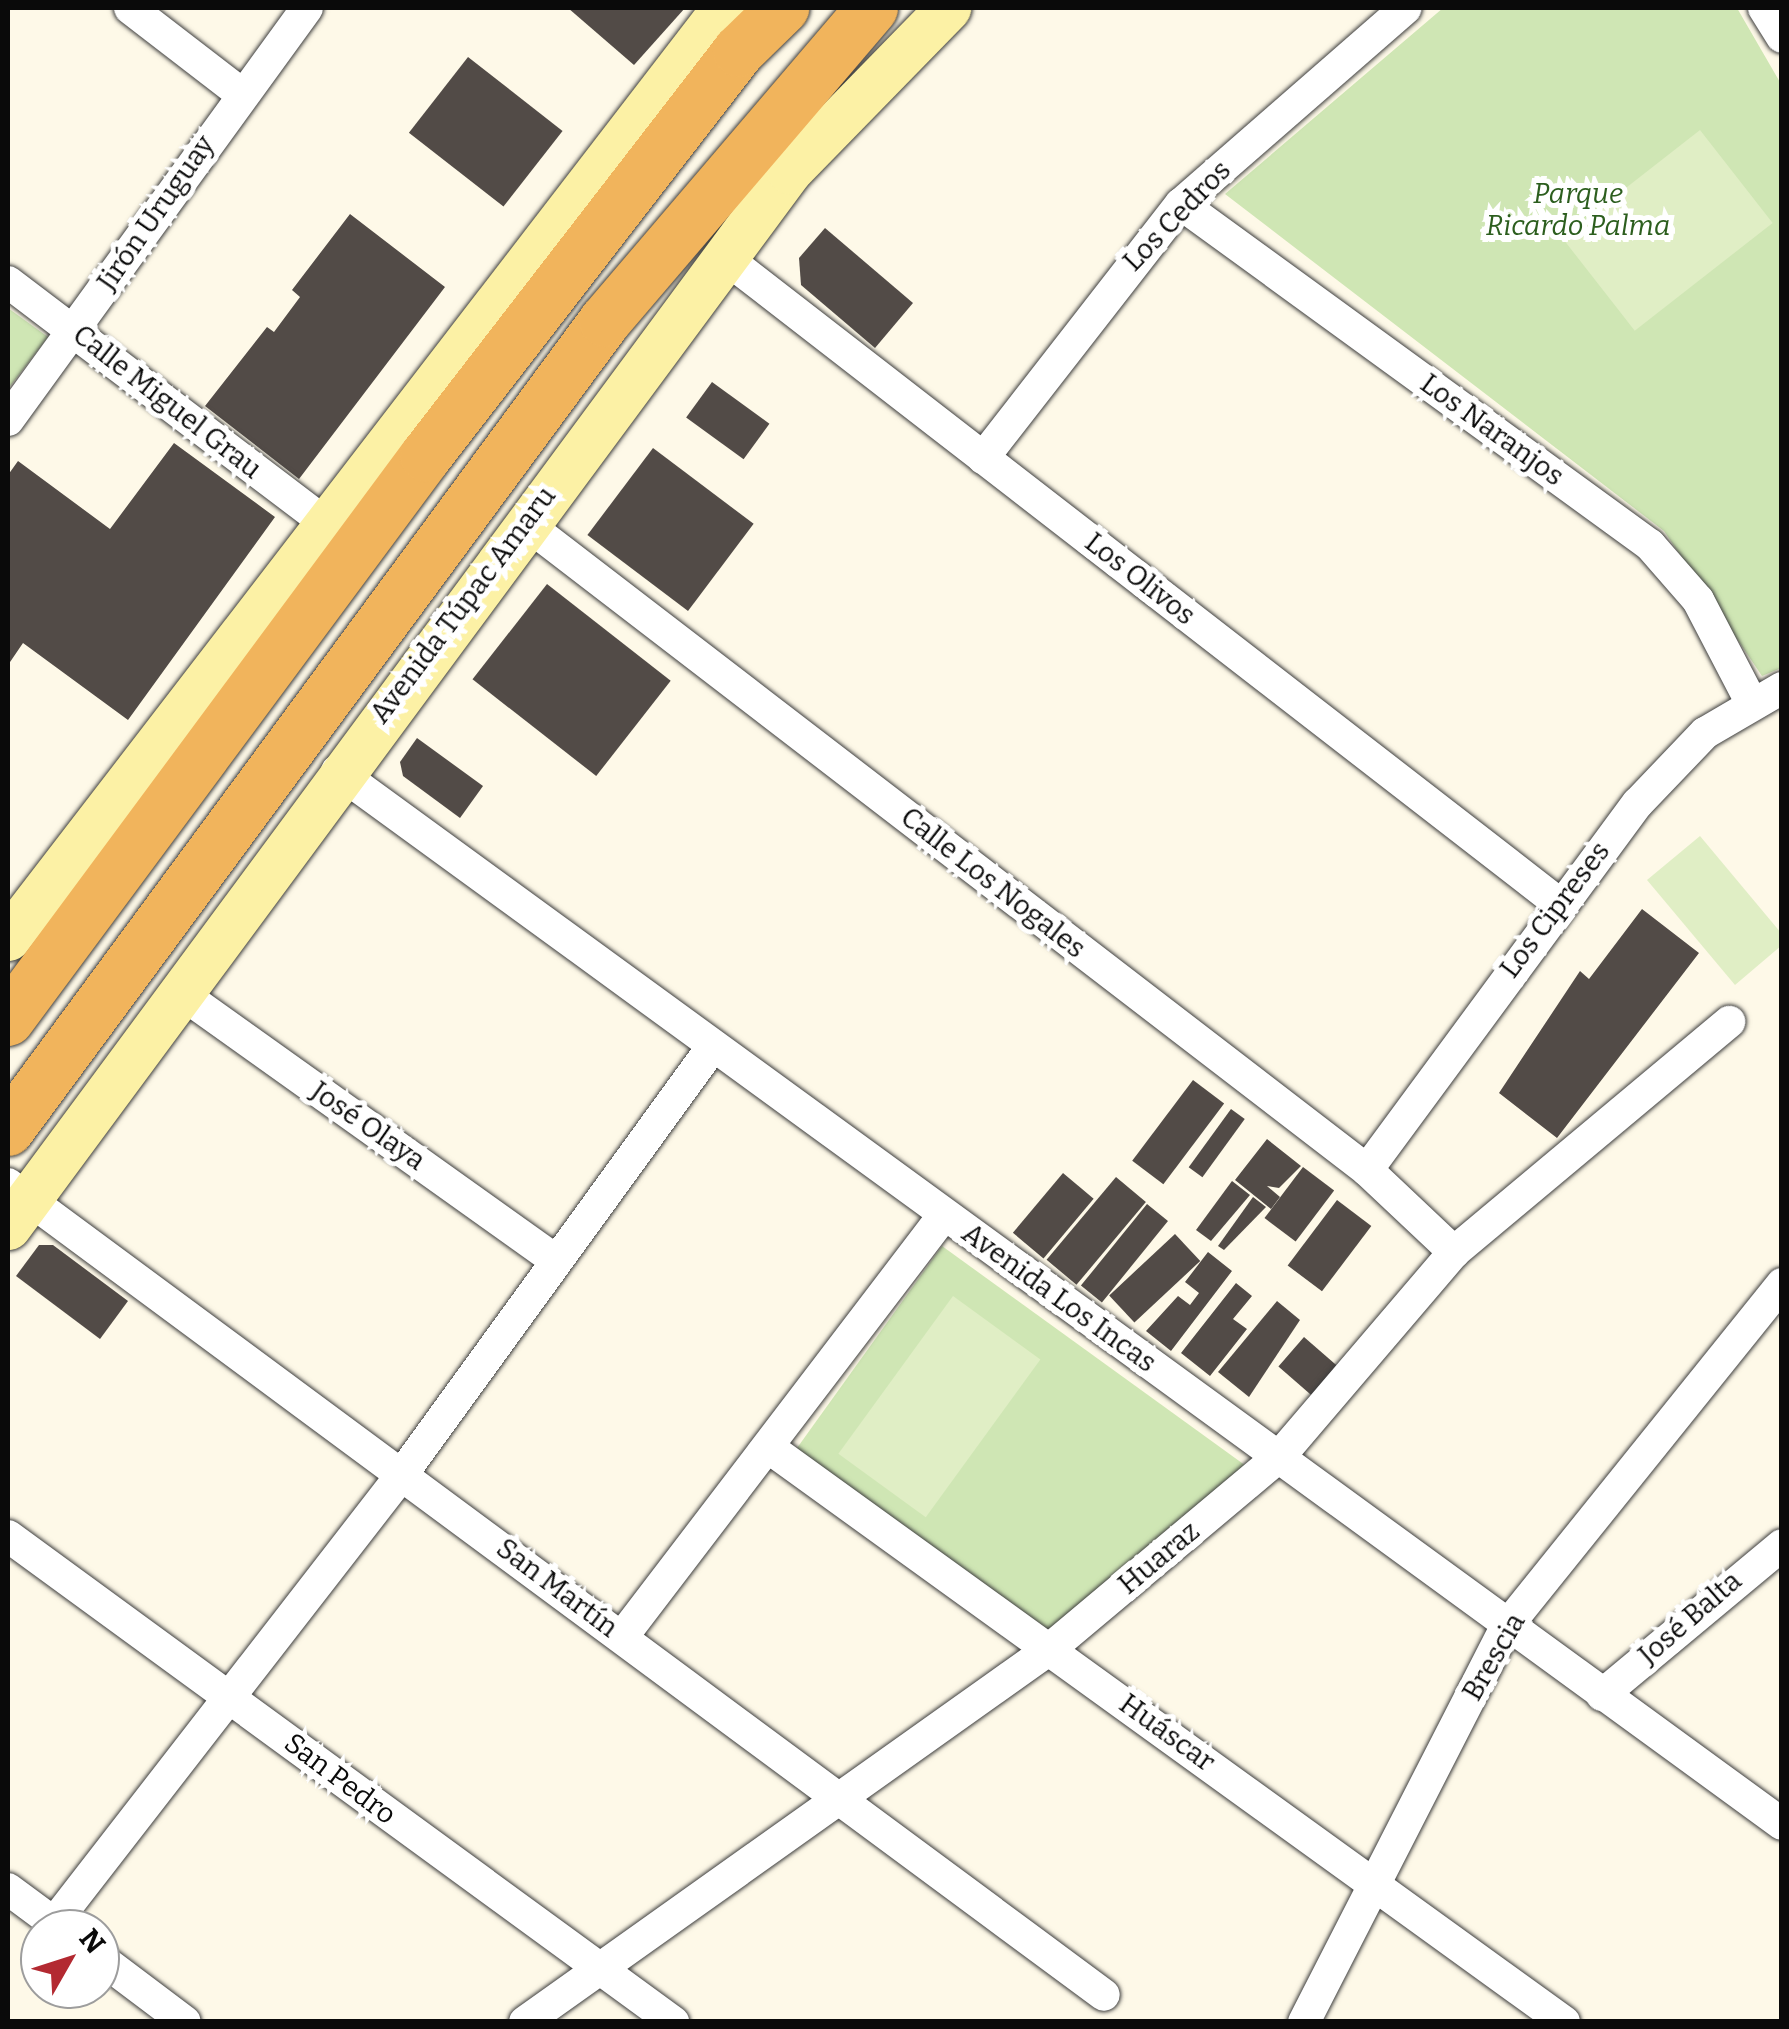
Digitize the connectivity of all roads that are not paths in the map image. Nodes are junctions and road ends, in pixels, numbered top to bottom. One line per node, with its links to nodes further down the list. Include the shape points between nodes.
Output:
1 (130, 8): 10 (street)
2 (307, 8): 10 (street, Jirón Uruguay)
3 (724, 8): 18 (main road)
4 (783, 8): 25 (highway, via 739,51 426,456)
5 (872, 8): 28 (highway, Avenida Túpac Amaru, via 605,321)
6 (948, 8): 12 (main road, Avenida Túpac Amaru, via 788,171)
7 (1406, 8): 11 (street, Los Cedros)
8 (1764, 8): 9 (street)
9 (1782, 37)
10 (239, 92): 14 (street, Jirón Uruguay)
11 (1181, 204): 16 (street, Los Cedros); 20 (street, Los Naranjos, via 1650,546 1698,600)
12 (723, 256): 16 (street, Los Olivos); 17 (main road, Avenida Túpac Amaru)
13 (8, 282): 14 (street, Calle Miguel Grau)
14 (75, 331): 15 (street, Jirón Uruguay); 18 (street, Calle Miguel Grau)
15 (8, 420)
16 (983, 458): 22 (street, Los Olivos)
17 (525, 523): 21 (main road, Avenida Túpac Amaru); 29 (street, Calle Los Nogales)
18 (324, 524): 23 (main road)
19 (1782, 688): 20 (street, Los Cipreses)
20 (1751, 702): 22 (street, Los Cipreses, via 1704,733)
21 (337, 772): 24 (main road, Avenida Túpac Amaru); 27 (street, Avenida Los Incas)
22 (1557, 902): 29 (street, Los Cipreses)
23 (8, 938)
24 (181, 993): 30 (main road, Avenida Túpac Amaru); 33 (street, José Olaya)
25 (8, 1020)
26 (1729, 1022): 32 (street, Huaraz)
27 (713, 1046): 31 (street, Avenida Los Incas); 33 (street)
28 (8, 1130)
29 (1367, 1170): 32 (street, Calle Los Nogales)
30 (14, 1204): 37 (street, San Martín)
31 (944, 1215): 35 (street); 36 (street, Avenida Los Incas)
32 (1454, 1252): 36 (street, Huaraz)
33 (556, 1260): 37 (street)
34 (1782, 1284): 40 (street, Brescia)
35 (768, 1447): 41 (street); 42 (street, Huáscar)
36 (1280, 1458): 40 (street, Avenida Los Incas); 42 (street, Huaraz)
37 (403, 1473): 41 (street, San Martín); 43 (street)
38 (8, 1536): 43 (street, San Pedro)
39 (1782, 1545): 44 (street, José Balta)
40 (1507, 1626): 44 (street, Avenida Los Incas); 47 (street, Brescia)
41 (622, 1637): 45 (street, San Martín)
42 (1051, 1648): 45 (street, Huaraz); 47 (street, Huáscar)
43 (228, 1695): 50 (street); 51 (street, San Pedro)
44 (1602, 1695): 46 (street, Avenida Los Incas)
45 (838, 1798): 51 (street, Huaraz); 53 (street, San Martín)
46 (1782, 1824)
47 (1373, 1884): 57 (street, Brescia); 58 (street, Huáscar)
48 (8, 1889): 49 (street)
49 (35, 1909)
50 (71, 1909)
51 (594, 1968): 55 (street, Huaraz); 56 (street, San Pedro)
52 (120, 1973): 54 (street)
53 (1104, 1995)
54 (185, 2022)
55 (526, 2022)
56 (674, 2022)
57 (1304, 2022)
58 (1564, 2022)

